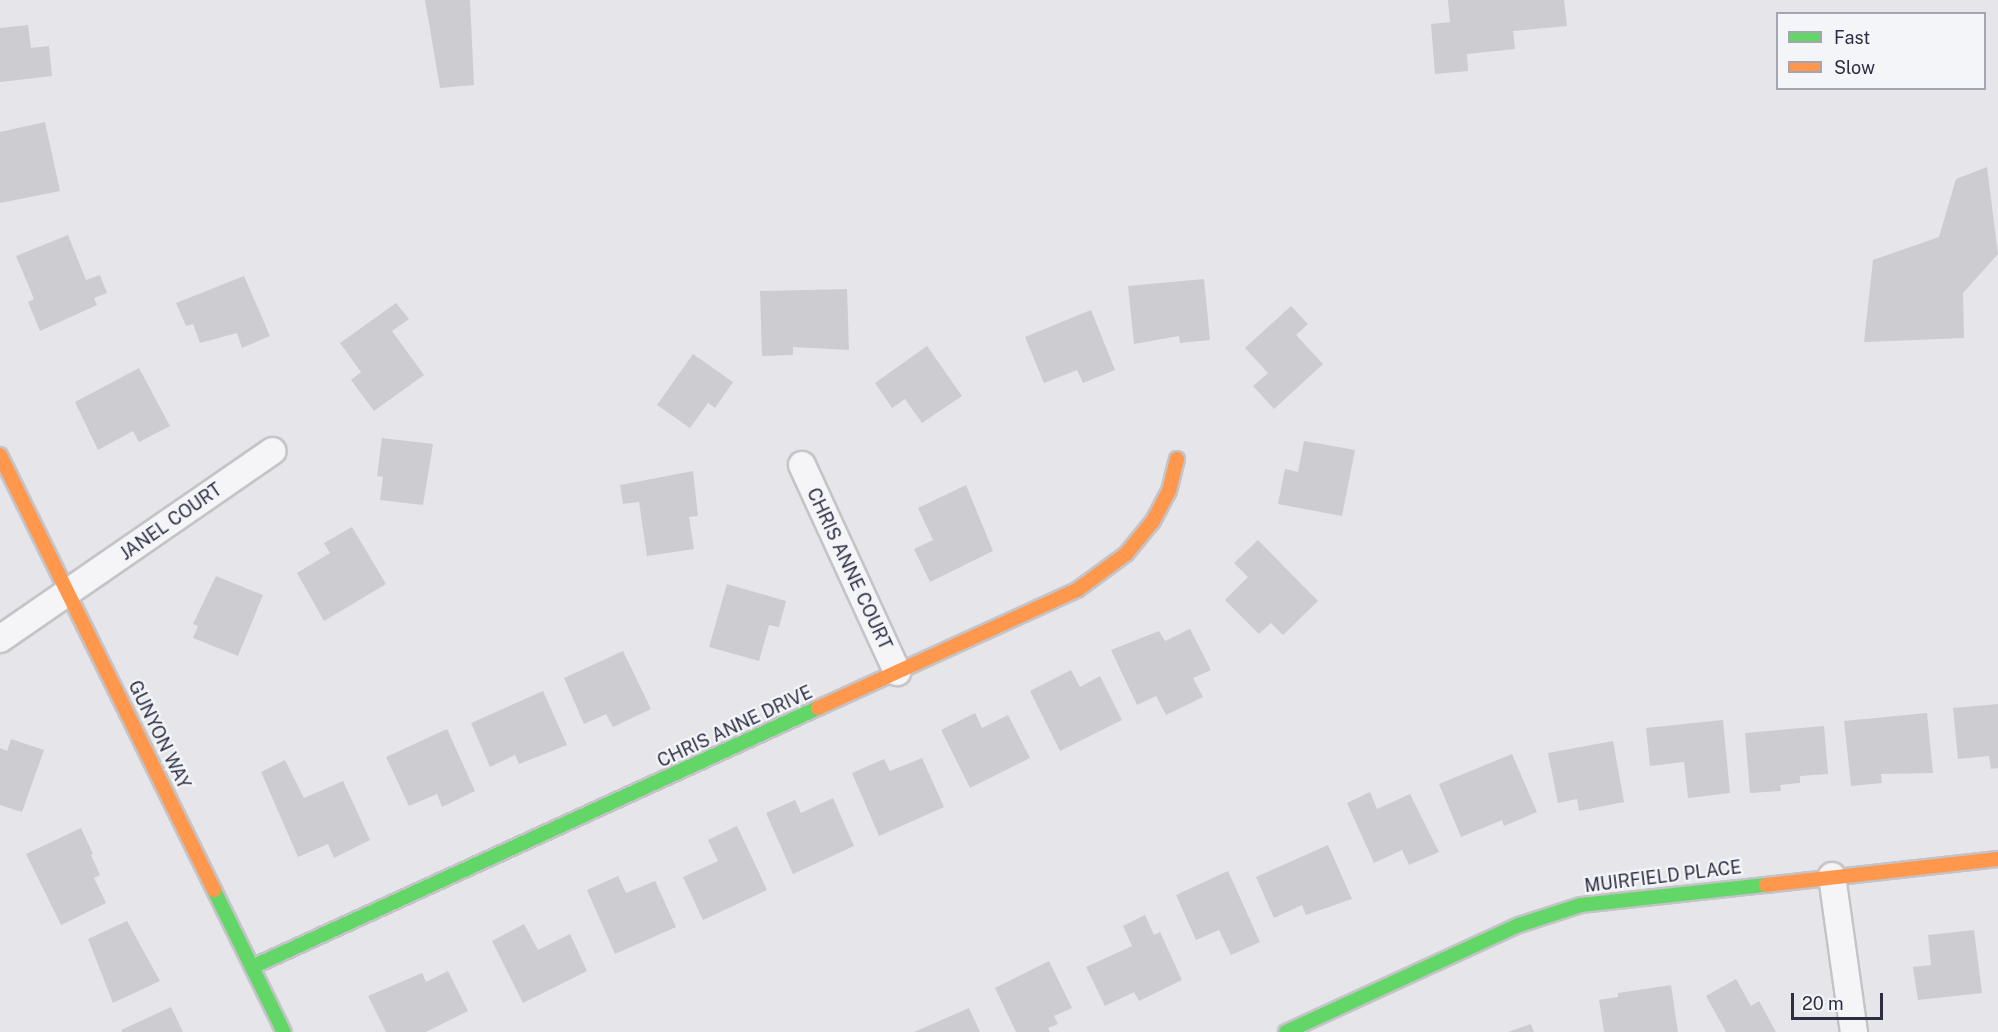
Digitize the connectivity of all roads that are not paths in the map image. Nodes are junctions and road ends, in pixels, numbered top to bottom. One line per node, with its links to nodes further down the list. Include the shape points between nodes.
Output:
1 (273, 451): 5 (street, JANEL COURT)
2 (0, 455): 5 (street, GUNYON WAY)
3 (1177, 459): 7 (street, CHRIS ANNE DRIVE, via 1169,491 1153,521 1126,554 1100,576)
4 (802, 465): 7 (street, CHRIS ANNE COURT)
5 (69, 592): 6 (street, JANEL COURT); 10 (street, GUNYON WAY)
6 (0, 639)
7 (897, 672): 10 (street, CHRIS ANNE DRIVE)
8 (1998, 859): 9 (street, MUIRFIELD PLACE)
9 (1832, 876): 12 (street, MUIRFIELD PLACE, via 1606,899 1556,911); 13 (street)
10 (252, 967): 11 (street, GUNYON WAY)
11 (284, 1032)
12 (1286, 1032)
13 (1854, 1032)

